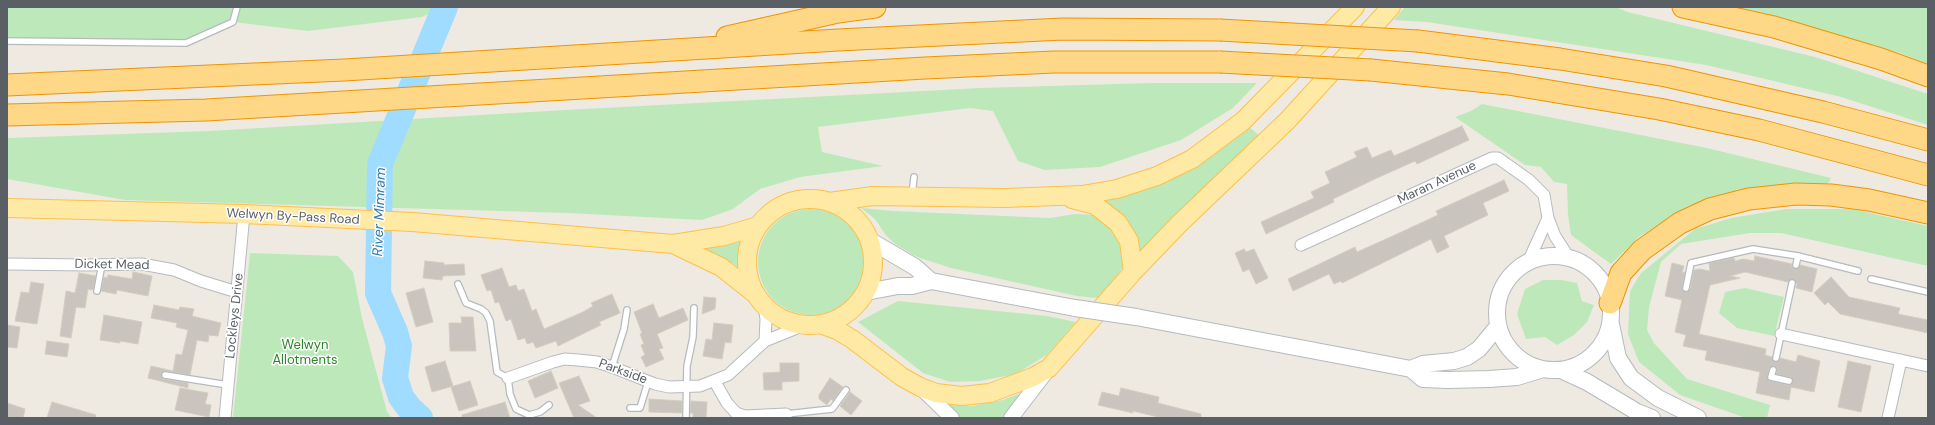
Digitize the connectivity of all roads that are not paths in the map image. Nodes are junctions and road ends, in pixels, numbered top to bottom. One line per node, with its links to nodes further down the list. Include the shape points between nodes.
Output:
1 (237, 7): 6 (lane, via 233,22 186,43)
2 (875, 7): 7 (highway, via 838,12)
3 (1355, 7): 15 (main road, via 1243,121 1192,159 1157,176 1123,187 1099,193)
4 (1390, 7): 32 (main road, via 1287,121)
5 (1683, 7): 8 (highway, via 1774,27)
6 (7, 40)
7 (670, 51): 9 (highway, via 344,70); 11 (highway, bridge, via 1063,29 1220,30 1418,41 1568,60 1666,76 1823,112)
8 (1928, 76)
9 (7, 85)
10 (7, 115): 12 (highway, bridge, via 206,110 1054,62 1220,62 1371,70 1508,84 1659,109 1759,130)
11 (1928, 140)
12 (1928, 175)
13 (914, 177): 14 (lane)
14 (912, 197): 15 (main road); 16 (main road, via 873,196)
15 (1060, 197): 32 (main road, via 1095,205 1118,223 1129,241)
16 (829, 202): 21 (main road, via 816,199 790,202 777,208); 22 (main road, via 851,214)
17 (7, 208): 19 (main road, Welwyn By-Pass Road)
18 (1928, 213): 45 (highway, via 1869,200 1796,194 1749,199 1710,209 1680,222 1642,250 1621,273)
19 (244, 214): 23 (main road, Welwyn By-Pass Road, via 412,222); 39 (street, Lockleys Drive)
20 (1548, 218): 24 (street, Maran Avenue, via 1544,194 1498,158 1492,158); 26 (street, Maran Avenue, via 1555,236); 27 (street)
21 (758, 226): 23 (main road, Welwyn By-Pass Road, via 724,236); 42 (main road, via 750,241 746,259 748,277)
22 (870, 240): 34 (main road, via 915,267); 40 (main road, via 873,255)
23 (673, 244): 42 (main road, Welwyn By-Pass Road, via 721,267)
24 (1301, 245)
25 (1798, 256): 30 (lane); 31 (lane); 37 (lane, via 1753,249 1691,262)
26 (1569, 258): 27 (main road, via 1542,257); 45 (main road, via 1596,274 1605,287)
27 (1528, 262): 48 (main road, via 1509,277 1502,288 1498,300)
28 (7, 264): 29 (street, Dicket Mead)
29 (102, 264): 38 (lane); 39 (street, Dicket Mead, via 142,264 174,270)
30 (1796, 265)
31 (1858, 271)
32 (1133, 272): 55 (main road)
33 (1871, 279): 41 (lane)
34 (931, 281): 40 (main road); 56 (main road, bridge)
35 (1792, 283): 49 (lane)
36 (458, 284): 61 (lane, via 466,303 481,308 486,313 490,321 497,372)
37 (1686, 288)
38 (97, 291)
39 (237, 292): 65 (street, Lockleys Drive)
40 (866, 292): 46 (main road, via 850,312)
41 (1928, 292)
42 (759, 300): 47 (main road, via 781,319); 50 (street, via 766,319)
43 (694, 308): 66 (lane, via 693,336 687,366)
44 (627, 310): 53 (lane, via 624,329)
45 (1610, 311): 58 (main road, via 1604,340 1589,358 1576,366); 77 (main road, via 1618,358 1631,378 1658,398)
46 (823, 325): 47 (main road); 67 (main road, via 837,330)
47 (802, 326): 50 (street, Parkside)
48 (1498, 326): 56 (main road, via 1479,349 1467,357 1422,364); 57 (main road, via 1504,341 1514,354 1527,364)
49 (1781, 334): 51 (lane); 52 (street)
50 (765, 341): 64 (street, Parkside, via 739,367)
51 (1776, 358)
52 (1901, 360): 54 (street); 78 (street)
53 (612, 366): 61 (street, Parkside, via 565,359); 63 (street, Parkside)
54 (1928, 366)
55 (1049, 368): 67 (main road, via 1021,383 990,393 950,395); 75 (street)
56 (1411, 369): 57 (main road, via 1423,378 1448,380 1517,377)
57 (1543, 369): 58 (main road)
58 (1561, 370): 76 (main road)
59 (1773, 370): 62 (lane, via 1771,377)
60 (165, 375): 65 (lane)
61 (508, 378): 69 (lane, via 510,394 516,409 529,415 540,412)
62 (1789, 381)
63 (648, 382): 66 (street, Parkside, via 669,387); 70 (lane, via 640,408)
64 (715, 382): 66 (street, Parkside); 71 (street, via 736,413 745,416)
65 (228, 385): 72 (street, Lockleys Drive)
66 (688, 387): 73 (lane)
67 (920, 387): 74 (street)
68 (846, 390): 71 (lane, via 832,409)
69 (549, 404)
70 (630, 408)
71 (786, 416)
72 (225, 418)
73 (686, 418)
74 (952, 418)
75 (1011, 418)
76 (1652, 418)
77 (1698, 418)
78 (1888, 418)

